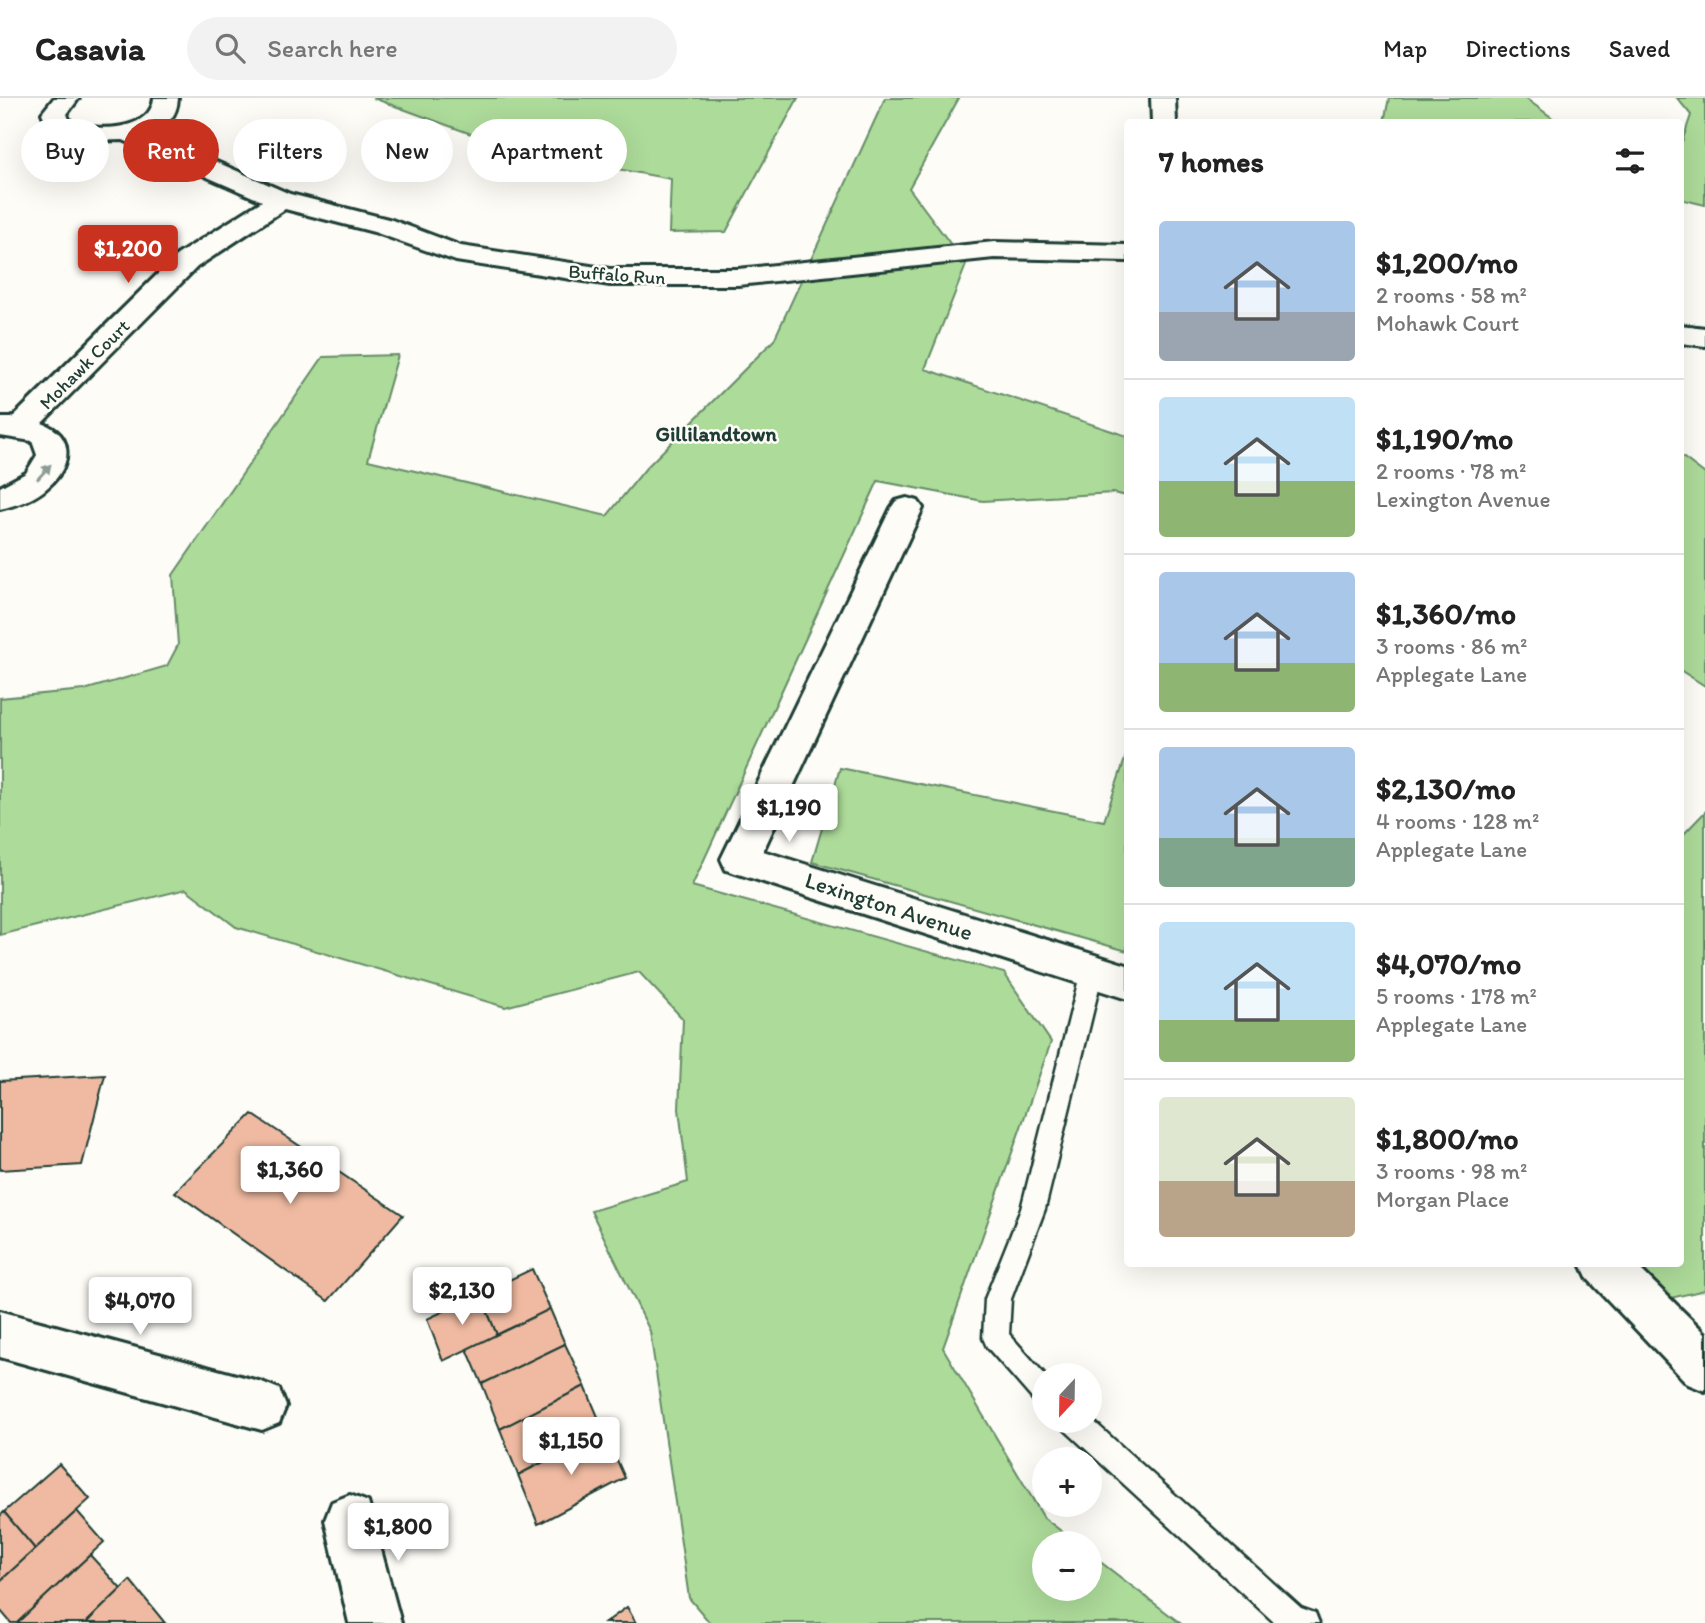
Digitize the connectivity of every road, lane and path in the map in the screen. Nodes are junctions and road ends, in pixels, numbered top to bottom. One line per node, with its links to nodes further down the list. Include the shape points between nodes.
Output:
1 (68, 98): 6 (street, via 54,113 59,127 68,133 96,137)
2 (166, 98): 4 (street, via 165,111)
3 (1163, 98): 5 (street)
4 (157, 119)
5 (1164, 119)
6 (123, 133)
7 (219, 172): 8 (street, Buffalo Run)
8 (281, 200): 9 (street, Buffalo Run, via 383,226 456,253 610,277 738,277 993,250); 12 (street, Mohawk Court, via 187,261)
9 (1124, 246)
10 (1684, 334): 11 (street)
11 (1705, 337)
12 (10, 427): 13 (street, Mohawk Court, one-way to 12, via 30,486 53,462 49,439)
13 (0, 499)
14 (906, 508): 15 (street, Lexington Avenue, via 740,859)
15 (1092, 971): 16 (street, Lexington Avenue); 20 (lane, via 1033,1209 998,1298 996,1338)
16 (1124, 981)
17 (1607, 1267): 19 (street)
18 (0, 1334): 21 (street)
19 (1705, 1367)
20 (1032, 1379)
21 (262, 1406)
22 (1087, 1433): 25 (lane, via 1293,1620)
23 (351, 1520): 24 (street)
24 (375, 1623)
25 (1305, 1623)

